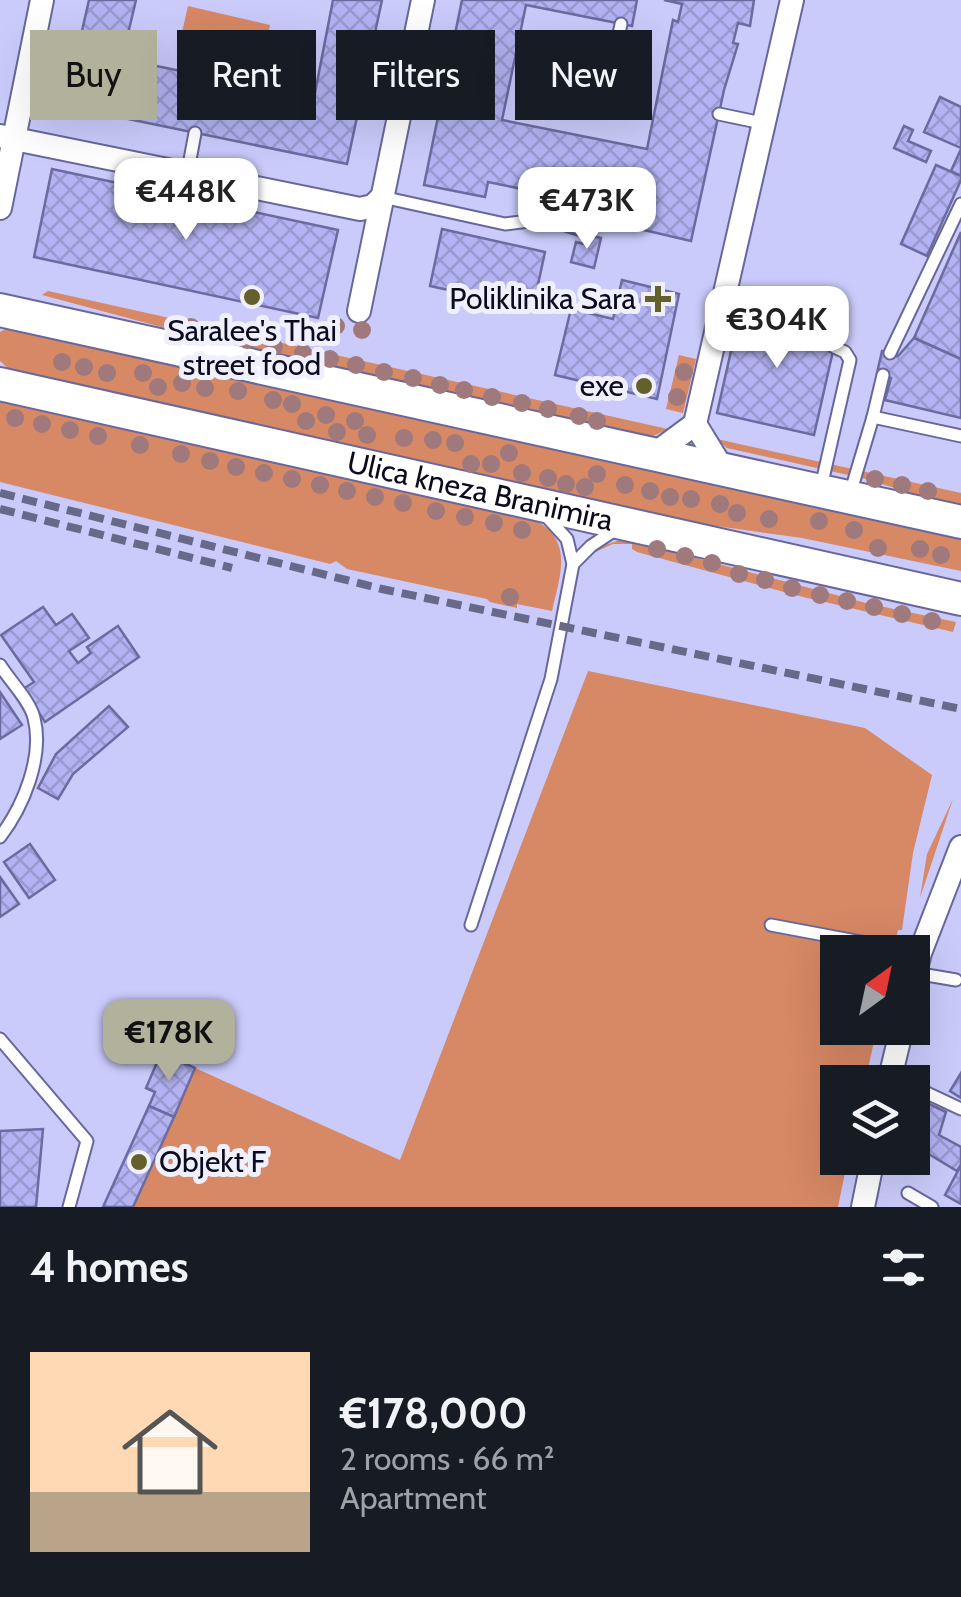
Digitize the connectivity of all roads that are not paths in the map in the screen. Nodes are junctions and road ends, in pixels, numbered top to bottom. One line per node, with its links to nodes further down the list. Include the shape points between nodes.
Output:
1 (42, 0): 11 (street)
2 (422, 0): 5 (street)
3 (792, 0): 9 (street)
4 (621, 24): 6 (lane)
5 (416, 30)
6 (620, 30)
7 (719, 114): 9 (lane)
8 (398, 120): 13 (street)
9 (762, 123): 24 (street, via 724,322)
10 (195, 133): 12 (lane)
11 (8, 137): 12 (street); 15 (street)
12 (185, 186): 13 (street, via 360,209)
13 (382, 197): 16 (lane, via 505,224 564,209); 18 (street)
14 (961, 204): 20 (lane)
15 (0, 208)
16 (592, 214)
17 (0, 310): 26 (main road)
18 (360, 311)
19 (834, 347): 28 (lane, via 850,360)
20 (890, 353)
21 (884, 375): 23 (lane)
22 (8, 382): 29 (main road, Ulica kneza Branimira)
23 (873, 418): 25 (lane); 28 (lane)
24 (695, 424): 26 (street); 27 (street)
25 (961, 436)
26 (653, 455): 27 (main road)
27 (724, 471): 28 (main road)
28 (834, 494): 30 (main road)
29 (531, 504): 31 (main road, Ulica kneza Branimira); 32 (lane, via 560,528)
30 (961, 522)
31 (625, 525): 32 (lane); 33 (main road, Ulica kneza Branimira)
32 (574, 564): 37 (lane, via 551,680)
33 (961, 599)
34 (0, 666): 35 (lane, via 34,717 35,752 16,816)
35 (0, 836)
36 (961, 846): 39 (street)
37 (471, 925)
38 (771, 925): 40 (lane)
39 (929, 935)
40 (820, 940)
41 (930, 974): 42 (lane)
42 (956, 980)
43 (1, 1042): 48 (lane, via 88,1141)
44 (930, 1095): 45 (lane)
45 (961, 1110)
46 (870, 1175): 49 (street)
47 (908, 1193): 50 (lane)
48 (69, 1207)
49 (863, 1207)
50 (931, 1207)

